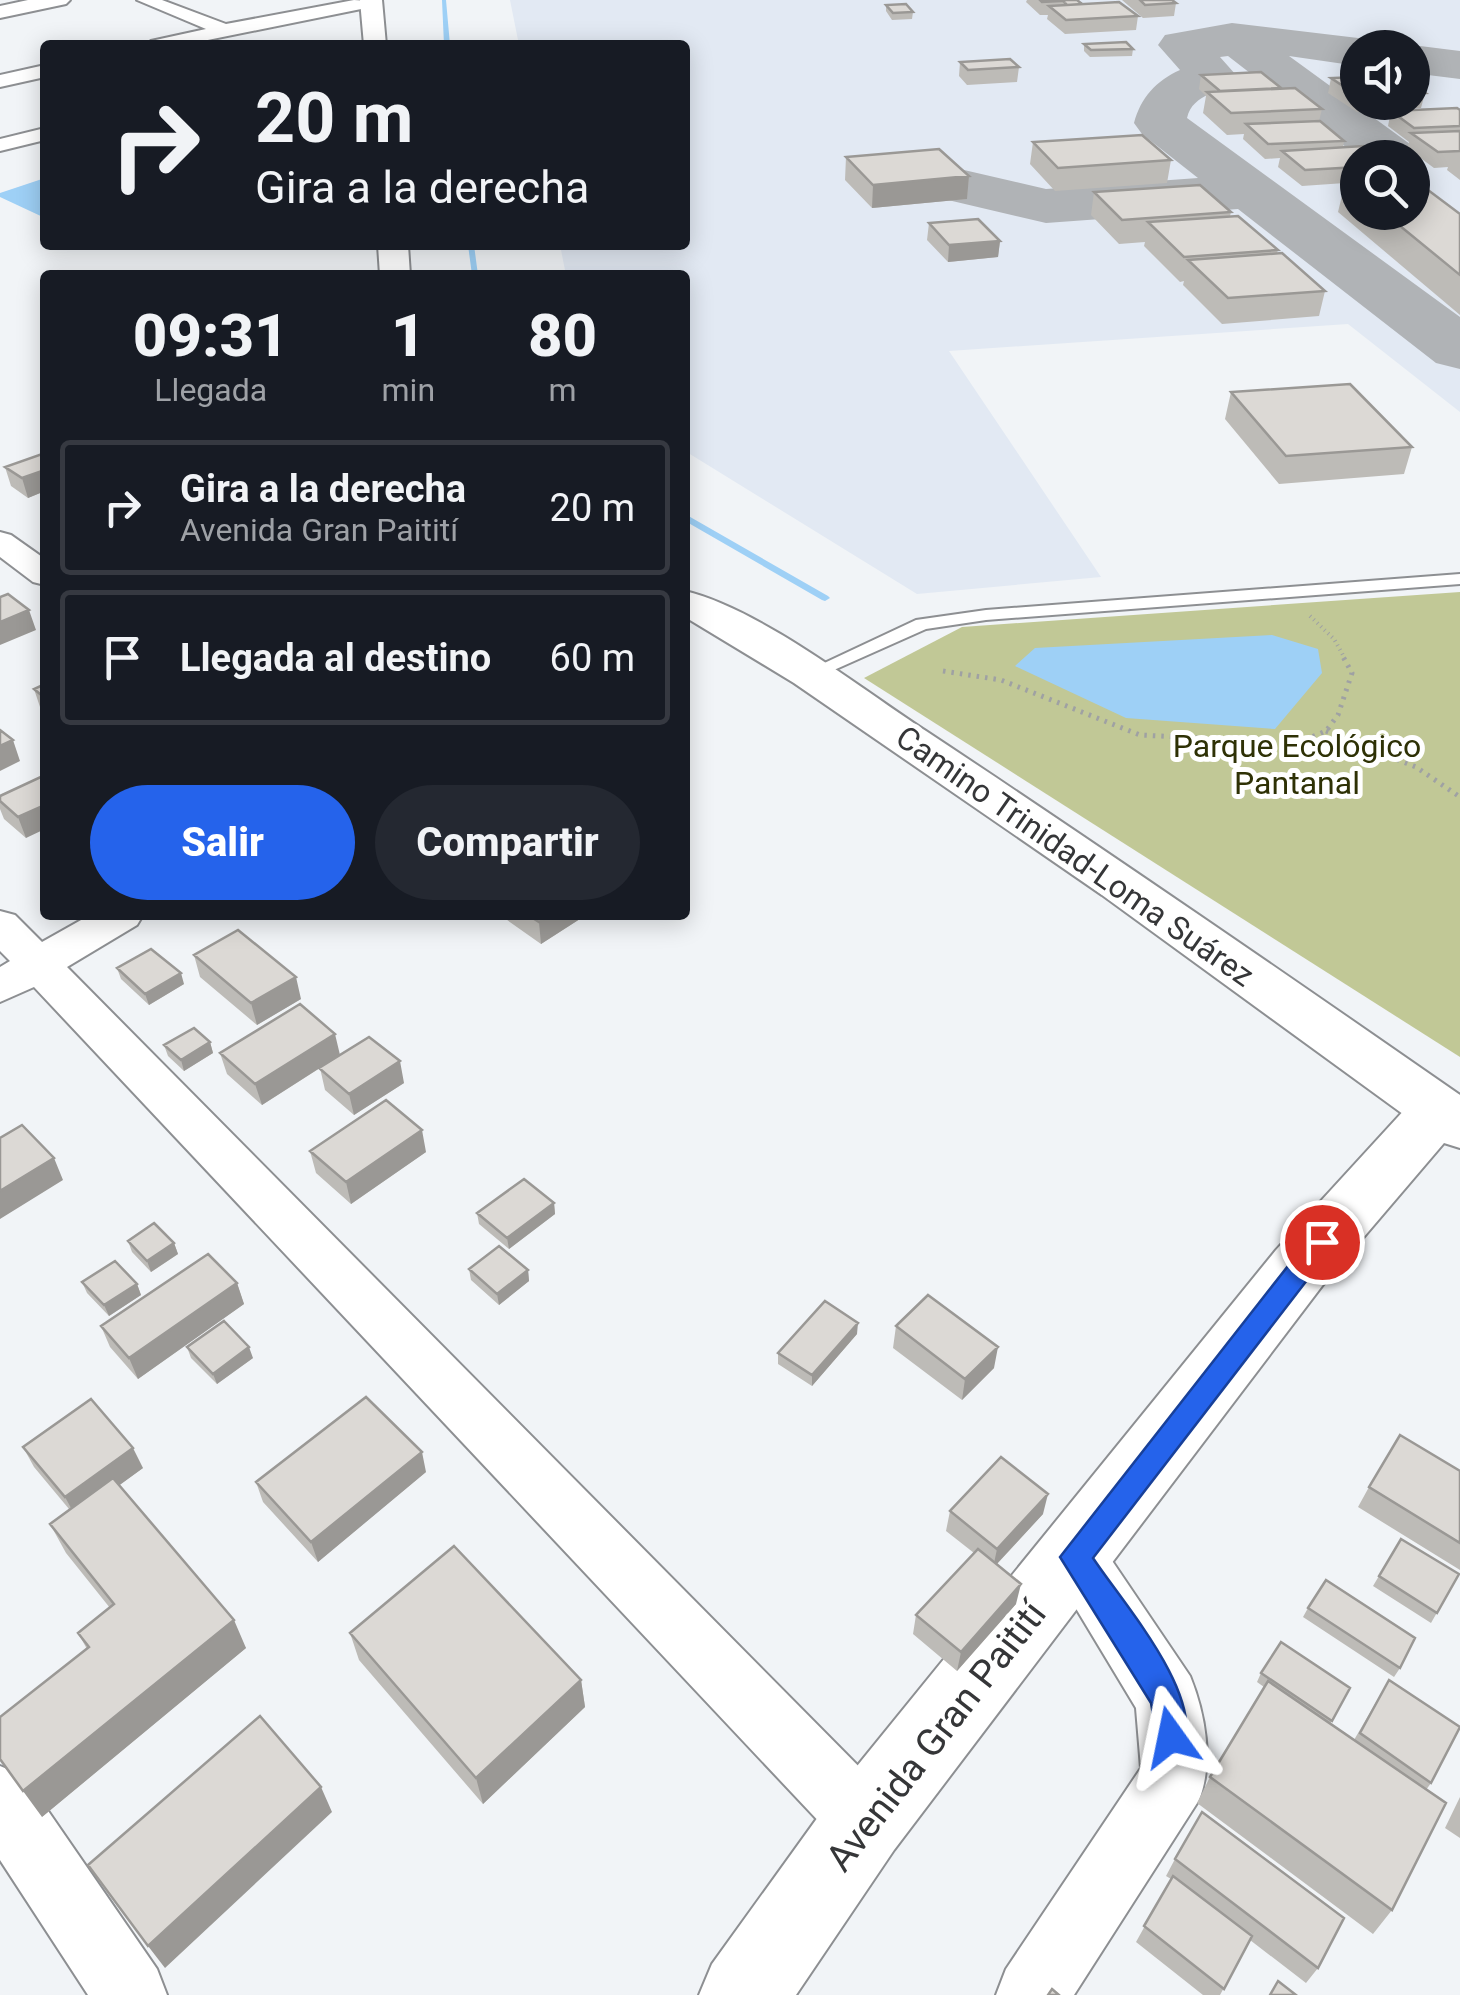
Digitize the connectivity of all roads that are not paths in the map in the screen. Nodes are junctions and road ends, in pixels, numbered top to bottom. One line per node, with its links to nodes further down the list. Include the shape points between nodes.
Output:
1 (60, 0): 4 (street)
2 (146, 0): 5 (street)
3 (371, 1): 5 (street); 7 (street)
4 (0, 12)
5 (225, 30): 6 (street)
6 (180, 40)
7 (375, 40)
8 (40, 72): 9 (street)
9 (0, 82)
10 (40, 135): 11 (street)
11 (0, 145)
12 (0, 542): 13 (street)
13 (40, 571)
14 (1460, 578): 16 (lane, via 922,624)
15 (690, 603): 16 (street, Camino Trinidad-Loma Suárez)
16 (810, 674): 20 (street, Camino Trinidad-Loma Suárez, via 1120,883)
17 (114, 920): 19 (street)
18 (0, 926): 19 (street)
19 (20, 976): 23 (street)
20 (1449, 1118): 21 (street, Avenida Gran Paitití, via 1299,1268)
21 (1075, 1557): 23 (street, Avenida Gran Paitití); 26 (street, via 1167,1698 1175,1776)
22 (0, 1800): 24 (street)
23 (866, 1820): 25 (street, Avenida Gran Paitití)
24 (130, 1995)
25 (743, 1995)
26 (1032, 1995)

